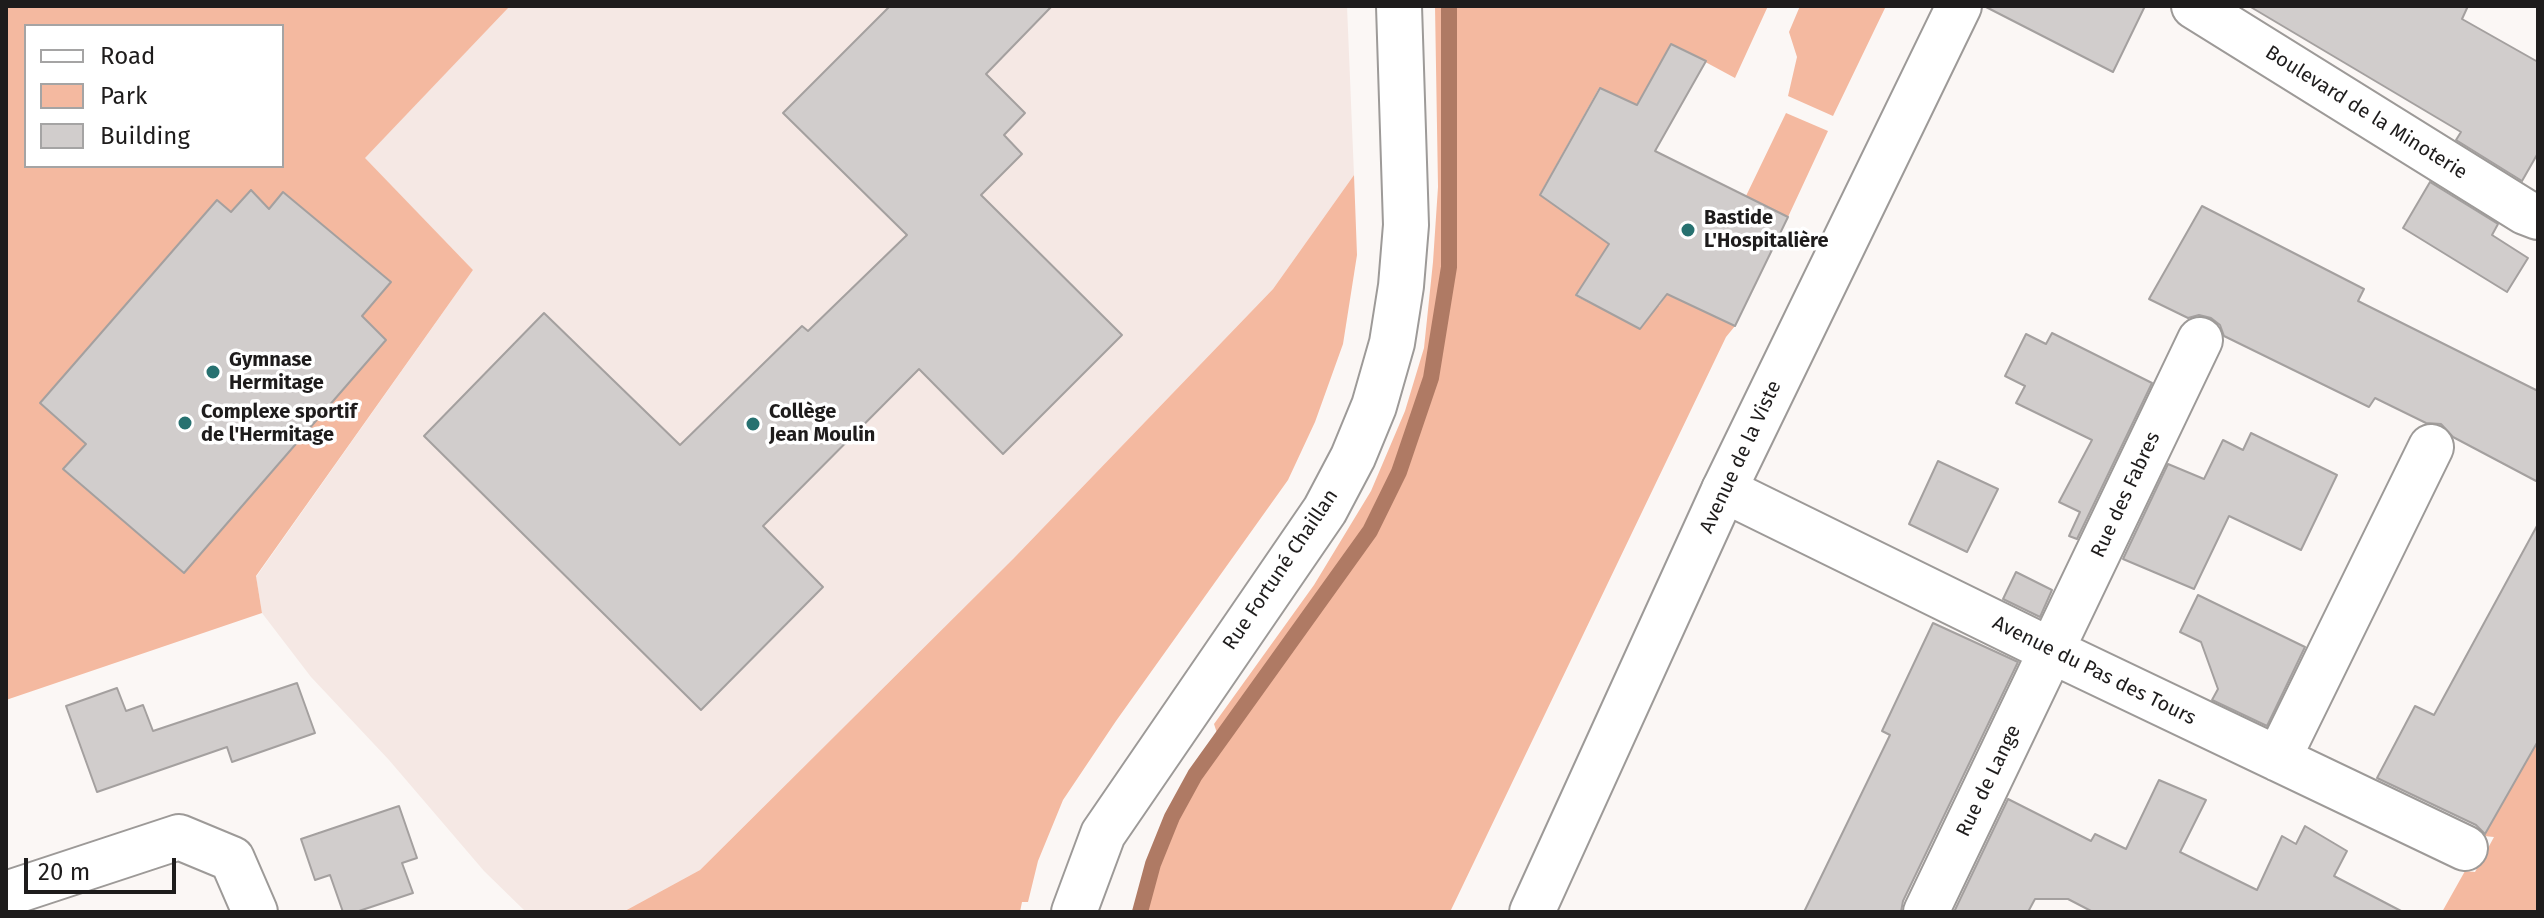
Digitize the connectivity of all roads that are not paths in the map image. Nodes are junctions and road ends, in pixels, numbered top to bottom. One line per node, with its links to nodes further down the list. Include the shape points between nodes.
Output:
1 (1399, 6): 13 (street, Rue Fortuné Chaillan, via 1406,225 1392,343 1374,406 1325,510 1103,834)
2 (1959, 6): 7 (street, Avenue de la Viste)
3 (2194, 6): 4 (street, Boulevard de la Minoterie)
4 (2538, 217)
5 (2200, 340): 8 (street, Rue des Fabres)
6 (2431, 447): 9 (street)
7 (1724, 490): 8 (street, Avenue du Pas des Tours); 14 (street, Avenue de la Viste)
8 (2052, 651): 9 (street, Avenue du Pas des Tours); 15 (street, Rue de Lange)
9 (2278, 759): 10 (street, Avenue du Pas des Tours)
10 (2465, 848)
11 (6, 894): 12 (street, via 179,837 232,859)
12 (255, 912)
13 (1074, 912)
14 (1532, 912)
15 (1926, 912)

